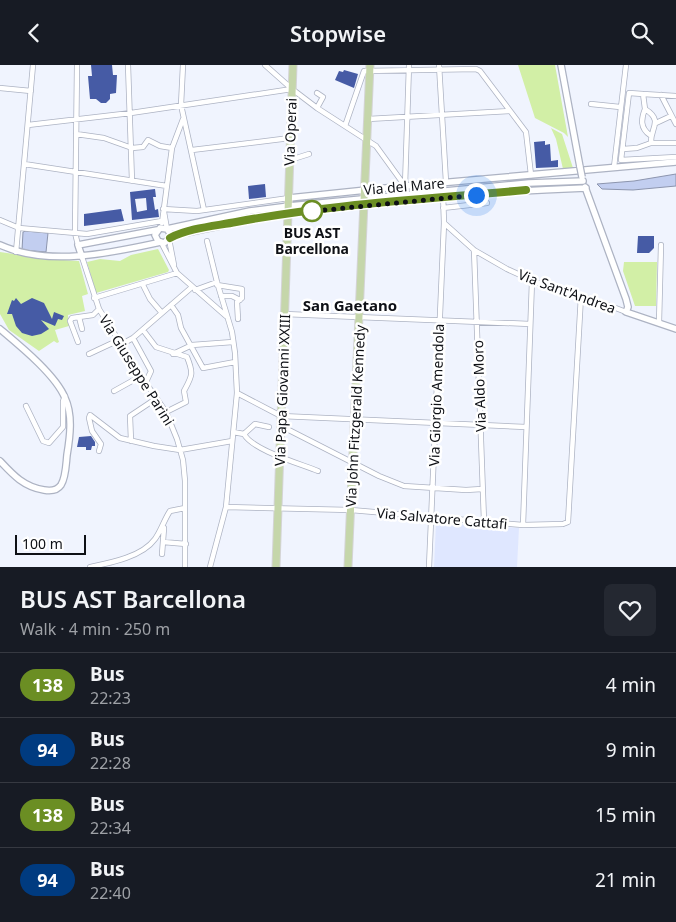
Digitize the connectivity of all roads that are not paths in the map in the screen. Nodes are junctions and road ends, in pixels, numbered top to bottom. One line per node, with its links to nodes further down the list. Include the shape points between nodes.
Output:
1 (33, 65): 16 (street)
2 (77, 65): 32 (street)
3 (128, 65): 27 (street)
4 (183, 65): 21 (street)
5 (265, 65): 15 (street)
6 (293, 65): 15 (main road, Via Operai)
7 (482, 65): 13 (street)
8 (561, 65): 56 (street, bridge)
9 (626, 65): 23 (street)
10 (439, 67): 12 (street); 13 (street); 28 (street)
11 (370, 68): 12 (street); 33 (main road, Via John Fitzgerald Kennedy); 37 (street, via 364,71)
12 (408, 68): 31 (street)
13 (480, 71): 26 (street)
14 (0, 88): 16 (street)
15 (292, 89): 21 (street); 24 (street); 40 (main road, Via Operai)
16 (31, 91): 36 (street)
17 (317, 93): 24 (street, via 323,97)
18 (643, 94): 19 (street); 25 (street); 46 (street, via 629,93)
19 (661, 95): 20 (street); 29 (street)
20 (676, 96)
21 (181, 105): 27 (street); 30 (street)
22 (591, 105): 23 (street)
23 (620, 107): 53 (street)
24 (317, 108): 37 (street)
25 (645, 109): 34 (street, via 653,115); 39 (street, via 642,123)
26 (510, 111): 28 (street); 55 (street, via 527,135)
27 (130, 113): 32 (street); 44 (street)
28 (442, 115): 31 (street); 58 (street)
29 (671, 115): 34 (street); 35 (street)
30 (184, 117): 45 (street); 47 (street)
31 (408, 117): 33 (street); 60 (street)
32 (76, 119): 36 (street); 38 (street)
33 (368, 119): 41 (main road, Via John Fitzgerald Kennedy)
34 (656, 123): 39 (street)
35 (676, 123)
36 (28, 125): 52 (street)
37 (345, 126): 41 (street)
38 (76, 134): 44 (street); 54 (street)
39 (650, 135): 42 (street)
40 (290, 138): 47 (street); 50 (main road, Via Operai)
41 (368, 141): 60 (street, via 376,146); 63 (main road, Via John Fitzgerald Kennedy)
42 (651, 143): 43 (street); 46 (street)
43 (676, 143)
44 (132, 148): 45 (street, via 143,147 148,140); 57 (street)
45 (172, 148): 61 (street)
46 (623, 149): 49 (street, via 622,160)
47 (192, 150): 72 (street)
48 (309, 154): 50 (street)
49 (676, 157)
50 (290, 159): 69 (main road, Via Operai)
51 (676, 163): 53 (street, Via del Mare)
52 (24, 164): 54 (street); 76 (street)
53 (614, 167): 55 (street, Via del Mare)
54 (75, 172): 57 (street); 79 (street)
55 (531, 175): 58 (street, Via del Mare); 59 (street)
56 (583, 179): 59 (street); 62 (street)
57 (132, 181): 61 (street)
58 (446, 182): 60 (street, Via del Mare)
59 (529, 183): 64 (street); 65 (street)
60 (405, 185): 63 (street, Via del Mare)
61 (166, 187): 71 (street)
62 (586, 188): 64 (street); 100 (street, via 626,299)
63 (366, 189): 67 (main road, Via John Fitzgerald Kennedy); 69 (street, Via del Mare)
64 (526, 190): 66 (street)
65 (443, 191): 66 (street); 67 (street)
66 (443, 198): 67 (street); 70 (street)
67 (366, 201): 69 (street); 105 (main road, Via John Fitzgerald Kennedy)
68 (487, 203): 70 (street)
69 (288, 206): 72 (street, Via del Mare); 77 (street); 80 (street); 102 (main road, Via Papa Giovanni XXIII)
70 (443, 208): 75 (street)
71 (163, 209): 72 (street, Via del Mare); 74 (street); 77 (street)
72 (204, 210)
73 (0, 220): 76 (street)
74 (162, 221): 78 (street); 79 (street, via 100,233)
75 (444, 223): 86 (street, Via Sant'Andrea); 107 (street, Via Giorgio Amendola)
76 (19, 228): 79 (street); 87 (street)
77 (167, 229): 78 (street); 80 (street)
78 (158, 230): 82 (street, via 155,237); 84 (street)
79 (75, 233): 84 (street)
80 (169, 239): 82 (street); 89 (street)
81 (208, 241): 91 (street)
82 (161, 242): 88 (street); 89 (street)
83 (0, 245): 87 (street)
84 (78, 245): 88 (street)
85 (661, 245): 109 (street)
86 (474, 250): 90 (street, Via Sant'Andrea); 108 (street, Via Aldo Moro)
87 (16, 251): 88 (street)
88 (82, 257): 96 (street, Via Giuseppe Parini)
89 (176, 271): 92 (street); 93 (street)
90 (532, 281): 95 (street, Via Sant'Andrea); 110 (street)
91 (217, 284): 93 (street); 94 (street); 97 (street, via 242,289)
92 (143, 285): 96 (street); 101 (street)
93 (194, 288): 98 (street); 103 (street)
94 (221, 296): 97 (street); 103 (street)
95 (581, 296): 100 (street, Via Sant'Andrea); 158 (street, Via Salvatore Cattafi, via 568,522)
96 (94, 298): 99 (street, Via Giuseppe Parini)
97 (240, 300): 106 (street, via 237,302)
98 (171, 305): 101 (street); 119 (street)
99 (99, 309): 104 (street, via 93,315); 116 (street, Via Giuseppe Parini)
100 (626, 312): 109 (street, Via Sant'Andrea)
101 (162, 313): 114 (street)
102 (284, 314): 105 (street); 133 (main road, Via Papa Giovanni XXIII)
103 (227, 316): 117 (street)
104 (79, 317): 112 (street); 118 (street, via 70,321)
105 (360, 317): 107 (street); 134 (main road, Via John Fitzgerald Kennedy)
106 (238, 319)
107 (439, 321): 108 (street); 135 (street, Via Giorgio Amendola)
108 (476, 322): 110 (street); 137 (street, Via Aldo Moro)
109 (659, 323): 113 (street, Via Sant'Andrea)
110 (530, 324): 139 (street)
111 (0, 329): 129 (street, via 34,358)
112 (82, 329)
113 (676, 329)
114 (143, 330): 115 (street); 122 (street, via 156,347)
115 (133, 338): 116 (street); 126 (street, via 151,371)
116 (121, 342): 121 (street); 125 (street, Via Giuseppe Parini)
117 (233, 342): 119 (street); 124 (street)
118 (78, 343)
119 (192, 345): 120 (street); 122 (street)
120 (196, 353): 123 (street); 124 (street, via 203,368)
121 (89, 354)
122 (173, 354): 123 (street)
123 (187, 357): 132 (street, via 192,374 184,391 186,402)
124 (235, 362): 128 (street)
125 (141, 377): 126 (street, Via Giuseppe Parini); 127 (street)
126 (146, 382): 130 (street, Via Giuseppe Parini)
127 (114, 391)
128 (237, 393): 133 (street); 140 (street)
129 (65, 396): 131 (street, via 64,427 50,443 44,441); 147 (street, via 70,439 60,486 49,491 31,487)
130 (157, 398): 132 (street, Via Giuseppe Parini); 142 (street, via 130,416)
131 (26, 406)
132 (166, 412): 144 (street, Via Giuseppe Parini)
133 (281, 416): 134 (street); 136 (main road, Via Papa Giovanni XXIII)
134 (355, 419): 135 (street); 148 (main road, Via John Fitzgerald Kennedy)
135 (435, 423): 137 (street); 150 (street, Via Giorgio Amendola)
136 (281, 425): 146 (main road, Via Papa Giovanni XXIII); 148 (street)
137 (480, 425): 139 (street); 151 (street, Via Aldo Moro)
138 (269, 427): 141 (street, via 255,424)
139 (526, 427): 158 (street)
140 (233, 432): 141 (street); 143 (street)
141 (244, 433): 146 (street, via 253,443)
142 (131, 441): 144 (street); 145 (street, via 116,437 90,415 92,431 101,444)
143 (232, 441): 144 (street); 152 (street)
144 (180, 449): 153 (street, Via Giuseppe Parini)
145 (99, 451)
146 (280, 455): 149 (street); 154 (main road, Via Papa Giovanni XXIII)
147 (0, 461)
148 (353, 462): 150 (street, via 404,486); 155 (main road, Via John Fitzgerald Kennedy)
149 (318, 471)
150 (433, 488): 151 (street); 156 (street, Via Giorgio Amendola)
151 (482, 489): 157 (street, Via Aldo Moro)
152 (226, 507): 154 (street, Via Salvatore Cattafi); 165 (street)
153 (186, 508): 161 (street, Via Giuseppe Parini); 163 (street, via 170,511 148,548)
154 (278, 509): 155 (street, Via Salvatore Cattafi); 166 (main road, Via Papa Giovanni XXIII)
155 (351, 510): 156 (street, Via Salvatore Cattafi); 167 (main road, Via John Fitzgerald Kennedy)
156 (431, 518): 157 (street, Via Salvatore Cattafi); 168 (street, Via Giorgio Amendola)
157 (484, 521): 158 (street, Via Salvatore Cattafi)
158 (523, 525)
159 (164, 528): 160 (street)
160 (163, 542): 161 (street); 162 (street)
161 (186, 544): 164 (street, Via Giuseppe Parini)
162 (162, 554)
163 (90, 567)
164 (185, 567)
165 (210, 567)
166 (276, 567)
167 (348, 567)
168 (429, 567)

